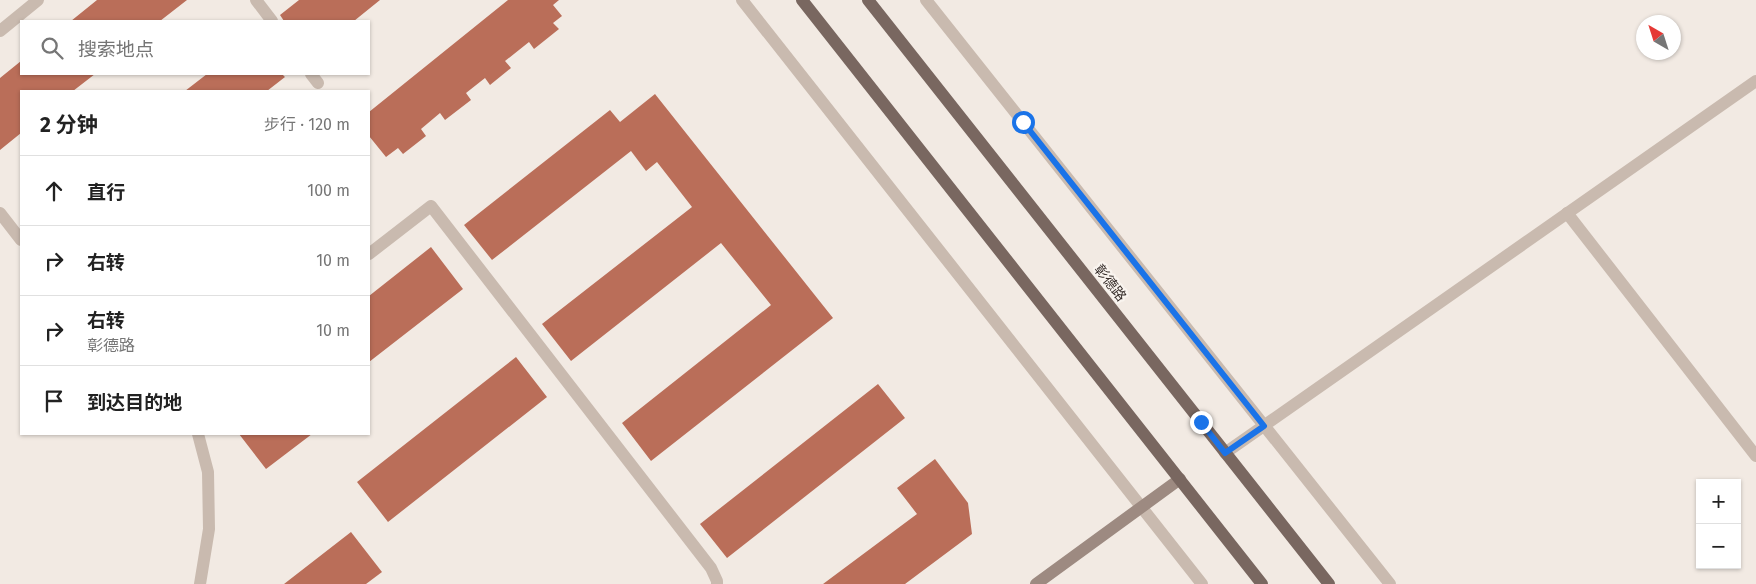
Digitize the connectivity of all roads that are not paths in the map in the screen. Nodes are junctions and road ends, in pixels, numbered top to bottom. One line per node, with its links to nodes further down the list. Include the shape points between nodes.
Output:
1 (38, 0): 8 (street)
2 (256, 0): 7 (street)
3 (742, 0): 19 (street)
4 (802, 0): 18 (main road)
5 (868, 0): 16 (main road, 彰德路)
6 (926, 0): 14 (street)
7 (271, 20)
8 (0, 31)
9 (1756, 81): 10 (street)
10 (1567, 213): 14 (street); 17 (street)
11 (0, 214): 12 (street)
12 (20, 239)
13 (370, 253): 21 (street, via 431,206 711,568)
14 (1264, 426): 16 (street); 26 (street)
15 (198, 435): 20 (street, via 208,472 209,528)
16 (1225, 453): 25 (main road, 彰德路)
17 (1756, 456)
18 (1180, 479): 19 (street); 24 (main road)
19 (1141, 507): 22 (street); 23 (street)
20 (200, 584)
21 (717, 584)
22 (1036, 584)
23 (1202, 584)
24 (1262, 584)
25 (1329, 584)
26 (1390, 584)

